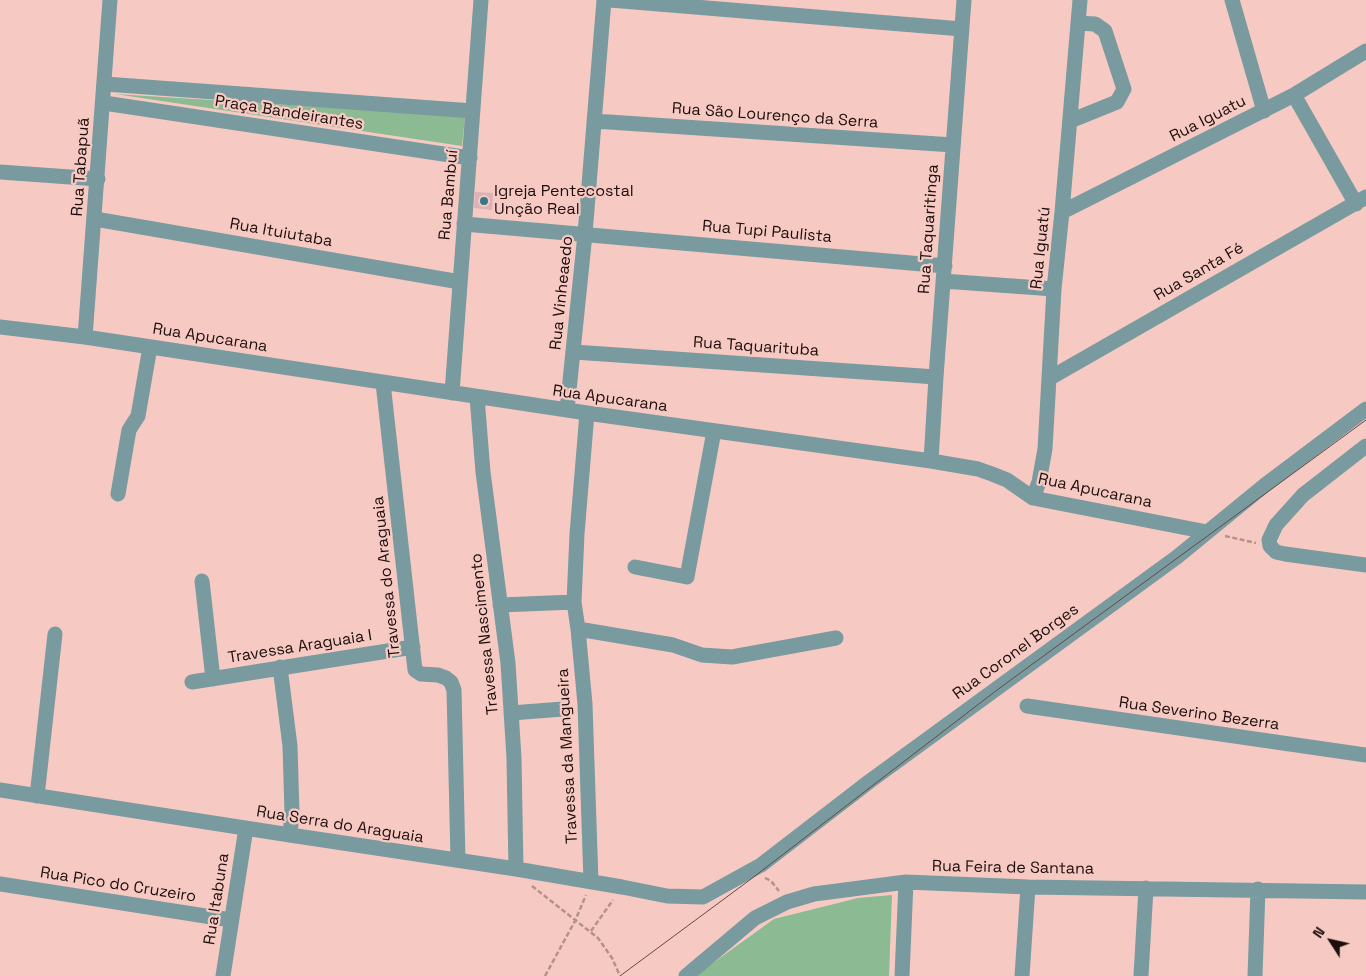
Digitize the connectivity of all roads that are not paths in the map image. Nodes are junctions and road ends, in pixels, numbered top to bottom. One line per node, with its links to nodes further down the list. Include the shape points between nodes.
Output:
1 (110, 0): 11 (street, Rua Tabapuã)
2 (481, 0): 14 (street, Rua Bambuí)
3 (604, 0): 16 (street, Rua Vinheaedo)
4 (610, 0): 9 (street)
5 (964, 0): 9 (street, Rua Taquaritinga)
6 (1080, 0): 8 (street, Rua Iguatú)
7 (1232, 0): 15 (street)
8 (1078, 23): 17 (street, Rua Iguatú); 17 (street, via 1095,24 1105,31 1124,89 1117,102)
9 (962, 29): 18 (street, Rua Taquaritinga)
10 (1366, 51): 12 (street, Rua Iguatu)
11 (105, 84): 13 (street, Rua Tabapuã); 14 (street, Praça Bandeirantes)
12 (1294, 94): 15 (street, Rua Iguatu); 22 (street)
13 (104, 103): 19 (street, Praça Bandeirantes); 21 (street, Rua Tabapuã)
14 (473, 111): 19 (street, Rua Bambuí)
15 (1264, 111): 23 (street, Rua Iguatu)
16 (594, 121): 18 (street, Rua São Lourenço da Serra); 26 (street, Rua Vinheaedo)
17 (1070, 121): 23 (street, Rua Iguatú)
18 (953, 145): 27 (street, Rua Taquaritinga)
19 (470, 158): 25 (street, Rua Bambuí)
20 (0, 172): 21 (street)
21 (98, 179): 24 (street, Rua Tabapuã)
22 (1361, 200): 35 (street, Rua Santa Fé)
23 (1062, 212): 29 (street, Rua Iguatú)
24 (95, 219): 28 (street, Rua Ituiutaba); 31 (street, Rua Tabapuã)
25 (464, 224): 26 (street, Rua Tupi Paulista); 28 (street, Rua Bambuí)
26 (585, 234): 27 (street, Rua Tupi Paulista); 33 (street, Rua Vinheaedo)
27 (944, 273): 29 (street, Rua Tupi Paulista); 34 (street, Rua Taquaritinga)
28 (460, 282): 37 (street, Rua Bambuí)
29 (1054, 289): 35 (street, Rua Iguatú)
30 (0, 327): 31 (street, Rua Apucarana)
31 (85, 337): 32 (street, Rua Apucarana)
32 (150, 347): 36 (street, Rua Apucarana); 45 (street, via 138,416 129,430)
33 (574, 352): 34 (street, Rua Taquarituba); 40 (street, Rua Vinheaedo)
34 (936, 377): 44 (street, Rua Taquaritinga)
35 (1050, 378): 46 (street, Rua Iguatú, via 1046,449)
36 (383, 383): 37 (street, Rua Apucarana); 56 (street, Travessa do Araguaia)
37 (452, 393): 38 (street, Rua Apucarana)
38 (477, 397): 40 (street, Rua Apucarana); 52 (street, Travessa Nascimento)
39 (1366, 409): 47 (street, Rua Coronel Borges)
40 (567, 410): 41 (street, Rua Apucarana)
41 (587, 413): 42 (street, Rua Apucarana); 51 (street, Travessa da Mangueira)
42 (714, 431): 44 (street, Rua Apucarana); 49 (street, via 687,577)
43 (1366, 446): 48 (street, via 1303,495 1276,526 1269,540 1276,552)
44 (931, 461): 46 (street, Rua Apucarana, via 992,474)
45 (118, 494)
46 (1033, 498): 47 (street, Rua Apucarana)
47 (1208, 532): 77 (street, Rua Coronel Borges, via 748,874 703,898)
48 (1366, 566)
49 (636, 567)
50 (202, 580): 58 (street)
51 (574, 602): 52 (street); 53 (street, Travessa da Mangueira)
52 (500, 605): 62 (street, Travessa Nascimento)
53 (578, 629): 55 (street, via 672,645 695,653 732,657); 70 (street, Travessa da Mangueira, via 585,704)
54 (55, 634): 65 (street)
55 (836, 638)
56 (413, 647): 57 (street, Travessa Araguaia I); 68 (street, Travessa do Araguaia, via 415,670 446,678 454,690)
57 (280, 667): 58 (street, Travessa Araguaia I); 67 (street, via 290,746)
58 (213, 679): 59 (street, Travessa Araguaia I)
59 (192, 682)
60 (1027, 706): 63 (street, Rua Severino Bezerra)
61 (562, 709): 62 (street)
62 (511, 713): 69 (street, Travessa Nascimento)
63 (1366, 756)
64 (0, 790): 65 (street, Rua Serra do Araguaia)
65 (37, 796): 66 (street, Rua Serra do Araguaia)
66 (246, 828): 67 (street, Rua Serra do Araguaia); 78 (street, Rua Itabuna)
67 (290, 836): 68 (street, Rua Serra do Araguaia)
68 (458, 860): 69 (street, Rua Serra do Araguaia)
69 (516, 869): 70 (street, Rua Serra do Araguaia)
70 (591, 882): 77 (street, Rua Serra do Araguaia)
71 (906, 882): 73 (street, Rua Feira de Santana); 80 (street, Rua Feira de Santana, via 814,894 787,902 755,918); 81 (street)
72 (0, 884): 78 (street, Rua Pico do Cruzeiro)
73 (1028, 887): 74 (street, Rua Feira de Santana); 82 (street)
74 (1146, 888): 75 (street, Rua Feira de Santana); 83 (street)
75 (1258, 889): 76 (street, Rua Feira de Santana); 84 (street)
76 (1366, 892)
77 (675, 897)
78 (231, 920): 79 (street, Rua Itabuna)
79 (223, 976)
80 (686, 976)
81 (902, 976)
82 (1022, 976)
83 (1142, 976)
84 (1256, 976)

